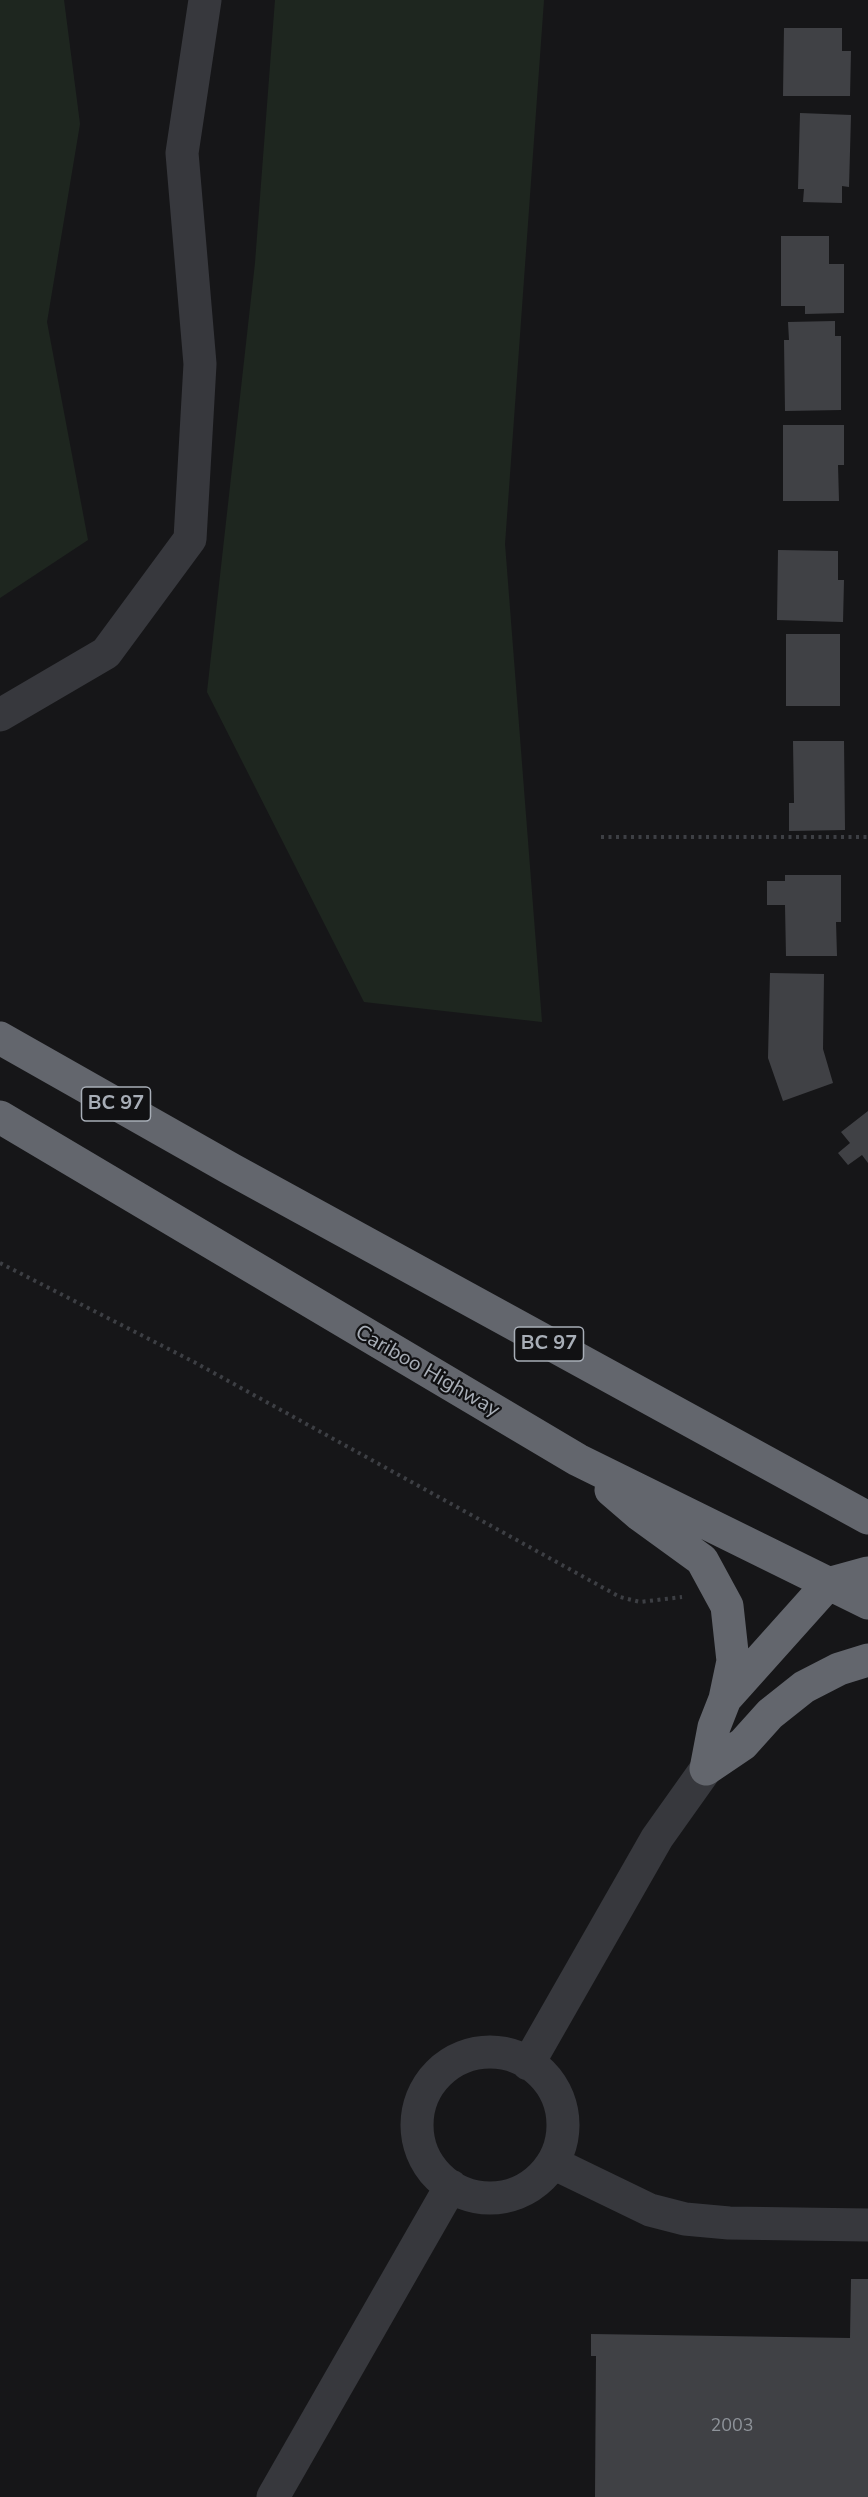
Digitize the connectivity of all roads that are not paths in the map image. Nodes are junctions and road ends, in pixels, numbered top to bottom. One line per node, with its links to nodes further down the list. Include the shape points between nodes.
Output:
1 (205, 0): 2 (street, via 182,153 200,364 190,539 106,653)
2 (0, 715)
3 (0, 1038): 6 (highway, BC 97, via 272,1192)
4 (0, 1117): 5 (highway, Cariboo Highway)
5 (578, 1460): 8 (highway, Cariboo Highway); 11 (highway, via 640,1515 702,1560 727,1606 733,1661)
6 (868, 1518)
7 (868, 1574): 8 (highway)
8 (828, 1584): 9 (highway, Cariboo Highway); 11 (highway)
9 (868, 1603)
10 (868, 1660): 12 (highway, via 804,1687 770,1714 744,1744)
11 (724, 1700): 12 (highway)
12 (706, 1769): 13 (street, via 657,1838)
13 (528, 2064): 14 (street, via 552,2085 562,2108 563,2133); 15 (street, via 516,2056 495,2052 473,2054 436,2075 424,2092 418,2137 425,2159 439,2178)
14 (555, 2164): 15 (street, via 524,2189 503,2196 480,2197); 16 (street, via 650,2210 685,2218 729,2223)
15 (452, 2186): 17 (street)
16 (868, 2225)
17 (273, 2497)

